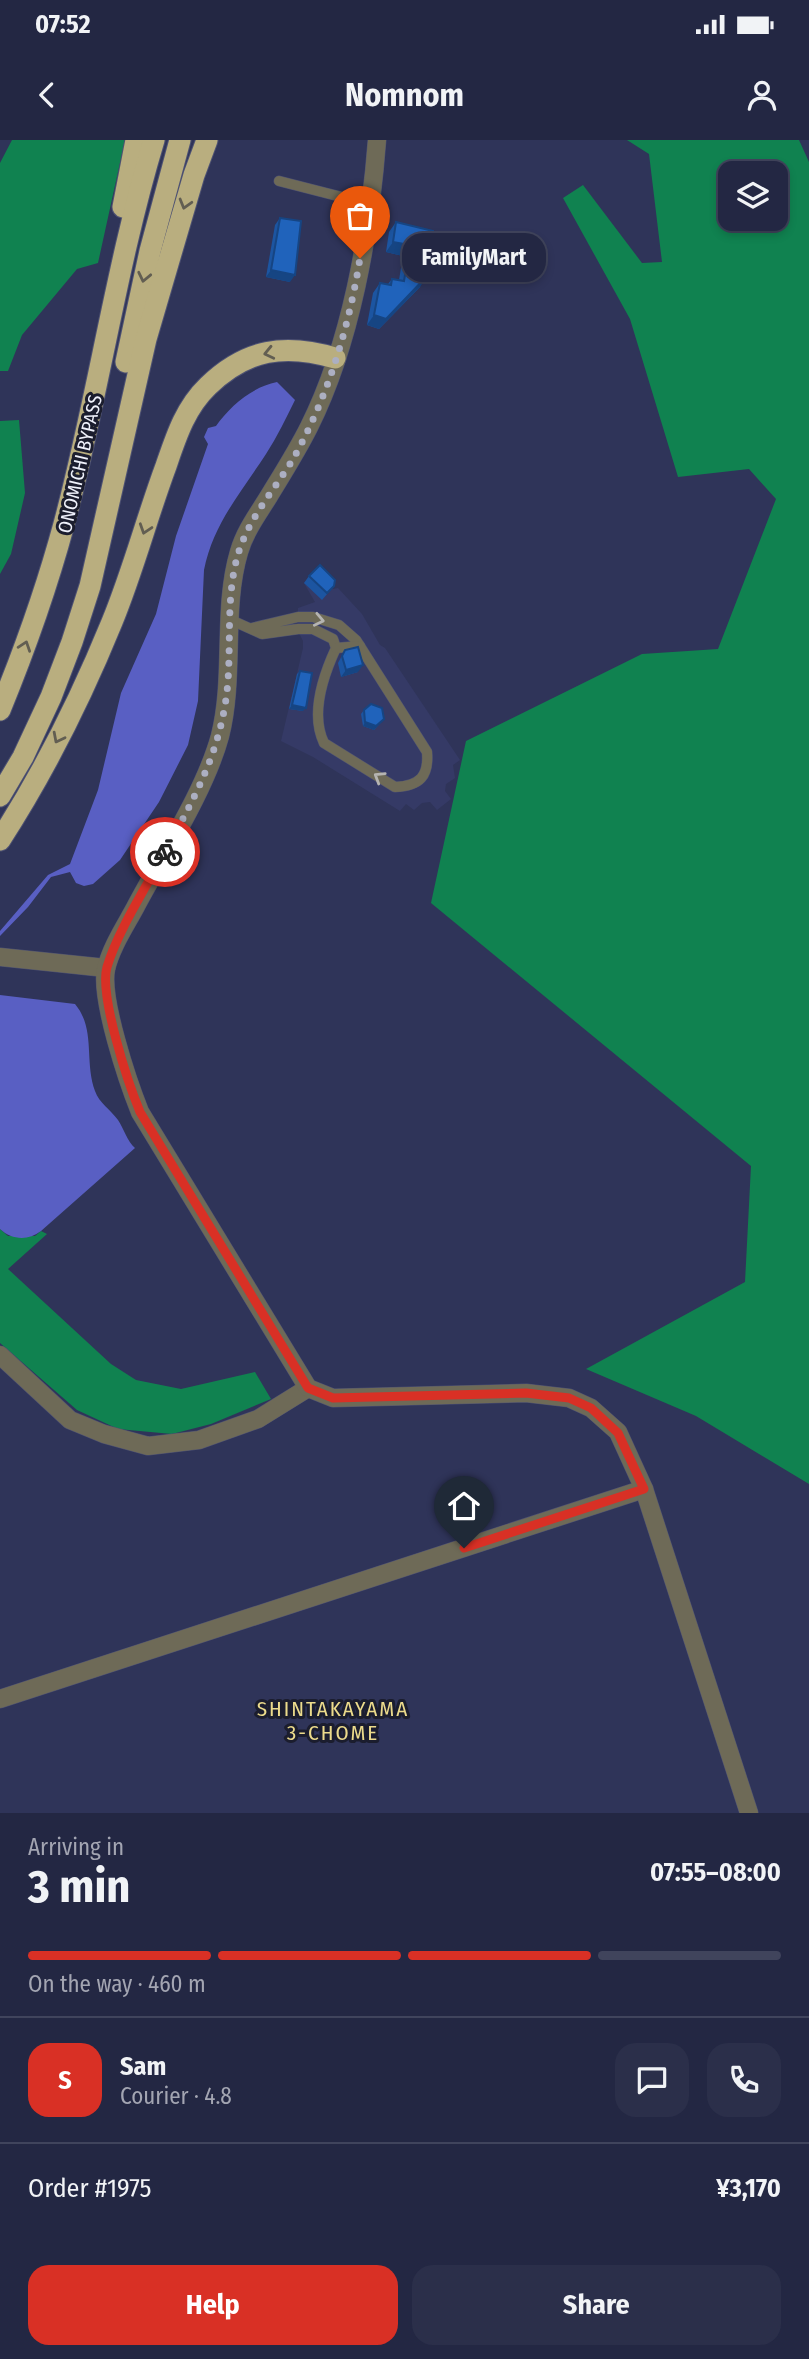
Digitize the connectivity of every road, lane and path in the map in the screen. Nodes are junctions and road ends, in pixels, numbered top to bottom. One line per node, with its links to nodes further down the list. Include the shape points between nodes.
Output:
1 (136, 140): 11 (highway)
2 (153, 140): 11 (highway, ONOMICHI BYPASS)
3 (180, 140): 17 (highway, ONOMICHI BYPASS, one-way to 17, via 150,251 82,559 42,690)
4 (207, 140): 18 (highway, one-way to 18, via 146,339 90,586 72,642 28,745)
5 (377, 140): 7 (street)
6 (383, 140): 7 (street)
7 (374, 175): 9 (street)
8 (279, 181): 9 (lane)
9 (369, 204): 10 (street, via 356,285)
10 (335, 358): 12 (street, via 310,426 240,549); 19 (highway, one-way to 19, via 289,349 267,352 226,372 192,405 98,655 46,763)
11 (81, 450): 16 (highway, ONOMICHI BYPASS, one-way to 11, via 44,593)
12 (231, 620): 13 (lane); 21 (street, via 220,735 206,776)
13 (253, 628): 14 (lane, one-way to 14, via 313,617 339,625); 15 (lane, via 262,634 313,629 333,639)
14 (360, 646): 15 (lane); 15 (lane, one-way to 15, via 427,751 428,766 422,778 408,787 395,787 324,743 317,718)
15 (336, 648)
16 (0, 710)
17 (0, 790)
18 (0, 796)
19 (0, 840)
20 (0, 957): 21 (street)
21 (106, 968): 23 (street, via 105,988 118,1046 140,1112)
22 (0, 1355): 23 (street, via 70,1420 148,1446 199,1440 258,1419)
23 (308, 1388): 24 (street, via 333,1398 526,1393 569,1398 591,1408 618,1433)
24 (644, 1489): 25 (street); 26 (street)
25 (0, 1699)
26 (748, 1813)

